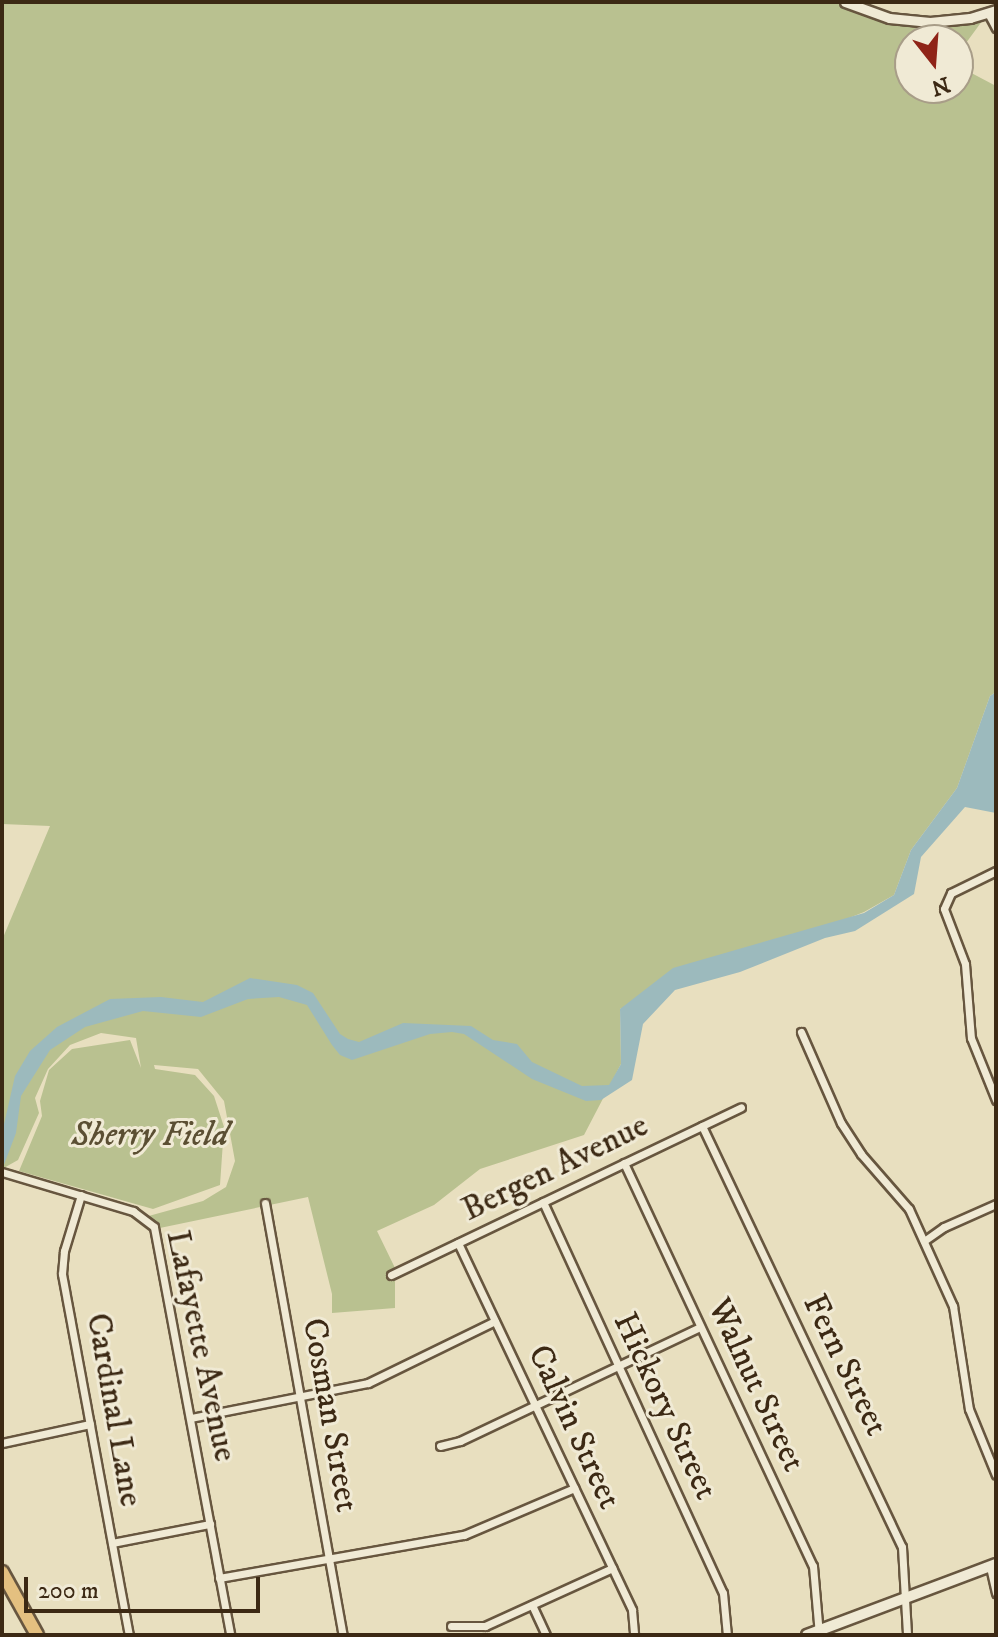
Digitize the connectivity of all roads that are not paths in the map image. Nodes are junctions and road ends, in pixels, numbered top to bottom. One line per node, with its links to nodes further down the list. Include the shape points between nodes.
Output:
1 (845, 2): 2 (street, via 909,21 950,21)
2 (992, 12): 3 (street)
3 (996, 28)
4 (996, 871): 6 (street, via 951,893 944,909 965,964 971,1038)
5 (801, 1032): 15 (street, via 846,1131 899,1194)
6 (996, 1100)
7 (741, 1107): 8 (street, Bergen Avenue)
8 (702, 1126): 9 (street, Bergen Avenue); 37 (street, Fern Street, via 902,1547)
9 (624, 1163): 12 (street, Bergen Avenue); 19 (street, Walnut Street)
10 (3, 1172): 11 (street, Lafayette Avenue)
11 (81, 1195): 23 (street, Lafayette Avenue, via 138,1212 154,1227); 24 (street, Cardinal Lane, via 62,1274)
12 (543, 1202): 16 (street, Bergen Avenue); 20 (street, Hickory Street)
13 (265, 1203): 21 (street, Cosman Street)
14 (996, 1204): 15 (street)
15 (924, 1241): 27 (street, via 953,1306 969,1409)
16 (458, 1243): 17 (street, Bergen Avenue); 18 (street, Calvin Street)
17 (391, 1275)
18 (495, 1321): 21 (street, via 392,1374); 22 (street, Calvin Street)
19 (700, 1327): 20 (street); 40 (street, Walnut Street, via 813,1566)
20 (618, 1366): 22 (street); 47 (street, Hickory Street, via 723,1593)
21 (300, 1398): 23 (street); 31 (street, Cosman Street)
22 (535, 1405): 26 (street); 28 (street, Calvin Street)
23 (191, 1418): 29 (street, Lafayette Avenue)
24 (90, 1424): 25 (street); 30 (street, Cardinal Lane)
25 (2, 1443)
26 (440, 1446)
27 (996, 1475)
28 (574, 1488): 31 (street, via 464,1535); 33 (street, Calvin Street)
29 (210, 1524): 30 (street); 35 (street, Lafayette Avenue)
30 (112, 1543): 42 (street, Cardinal Lane)
31 (329, 1558): 35 (street); 44 (street, Cosman Street)
32 (993, 1566): 36 (street); 37 (main road)
33 (612, 1568): 38 (street); 46 (street, Calvin Street, via 632,1610)
34 (2, 1572): 41 (main road)
35 (219, 1578): 43 (street, Lafayette Avenue)
36 (996, 1593)
37 (906, 1599): 40 (main road); 49 (street, Fern Street)
38 (532, 1605): 39 (street, via 485,1626); 45 (street)
39 (451, 1626)
40 (819, 1633): 48 (main road)
41 (37, 1635)
42 (129, 1635)
43 (230, 1635)
44 (343, 1635)
45 (546, 1635)
46 (634, 1635)
47 (727, 1635)
48 (807, 1635)
49 (907, 1635)

